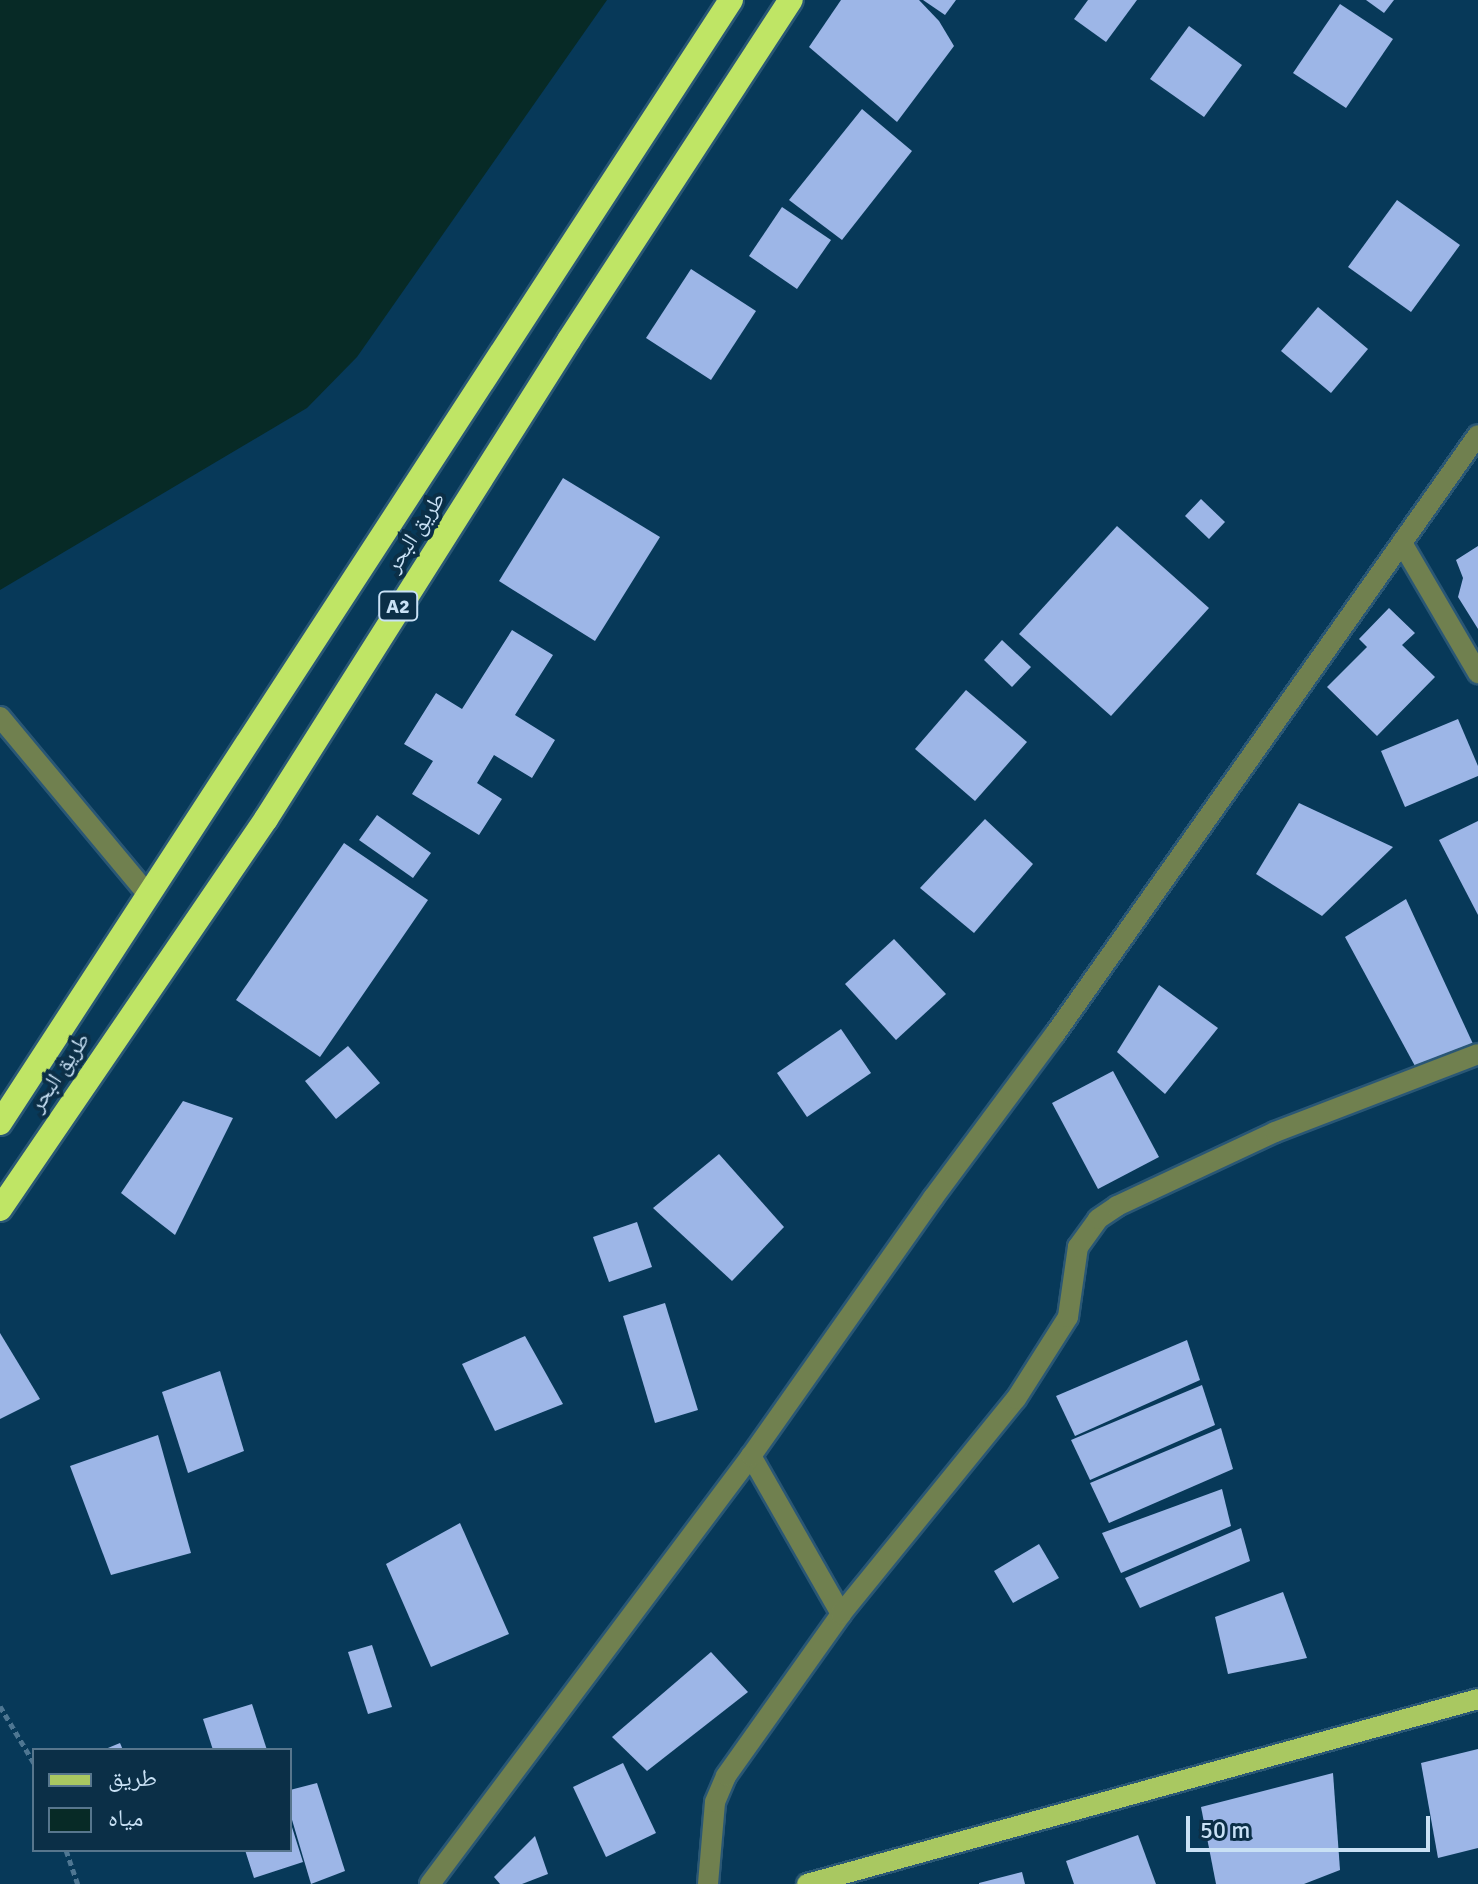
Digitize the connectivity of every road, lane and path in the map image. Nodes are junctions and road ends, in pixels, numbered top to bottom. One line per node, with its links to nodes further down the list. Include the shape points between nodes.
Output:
1 (731, 0): 7 (highway, طريق البحر / A2)
2 (791, 0): 10 (highway, طريق البحر / A2, via 266,819)
3 (1478, 435): 4 (street)
4 (1402, 543): 5 (street); 11 (street)
5 (1478, 673)
6 (0, 717): 7 (street)
7 (149, 896): 9 (highway, طريق البحر / A2)
8 (1478, 1054): 12 (street, via 1275,1132 1098,1219 1078,1247 1068,1317 1046,1354 1016,1399)
9 (0, 1123)
10 (0, 1209)
11 (751, 1456): 12 (street); 18 (street)
12 (841, 1614): 19 (street, via 726,1776 715,1802)
13 (1478, 1699): 20 (main road)
14 (0, 1706): 15 (path)
15 (32, 1760)
16 (67, 1852): 17 (path)
17 (78, 1884)
18 (430, 1884)
19 (708, 1884)
20 (807, 1884)

